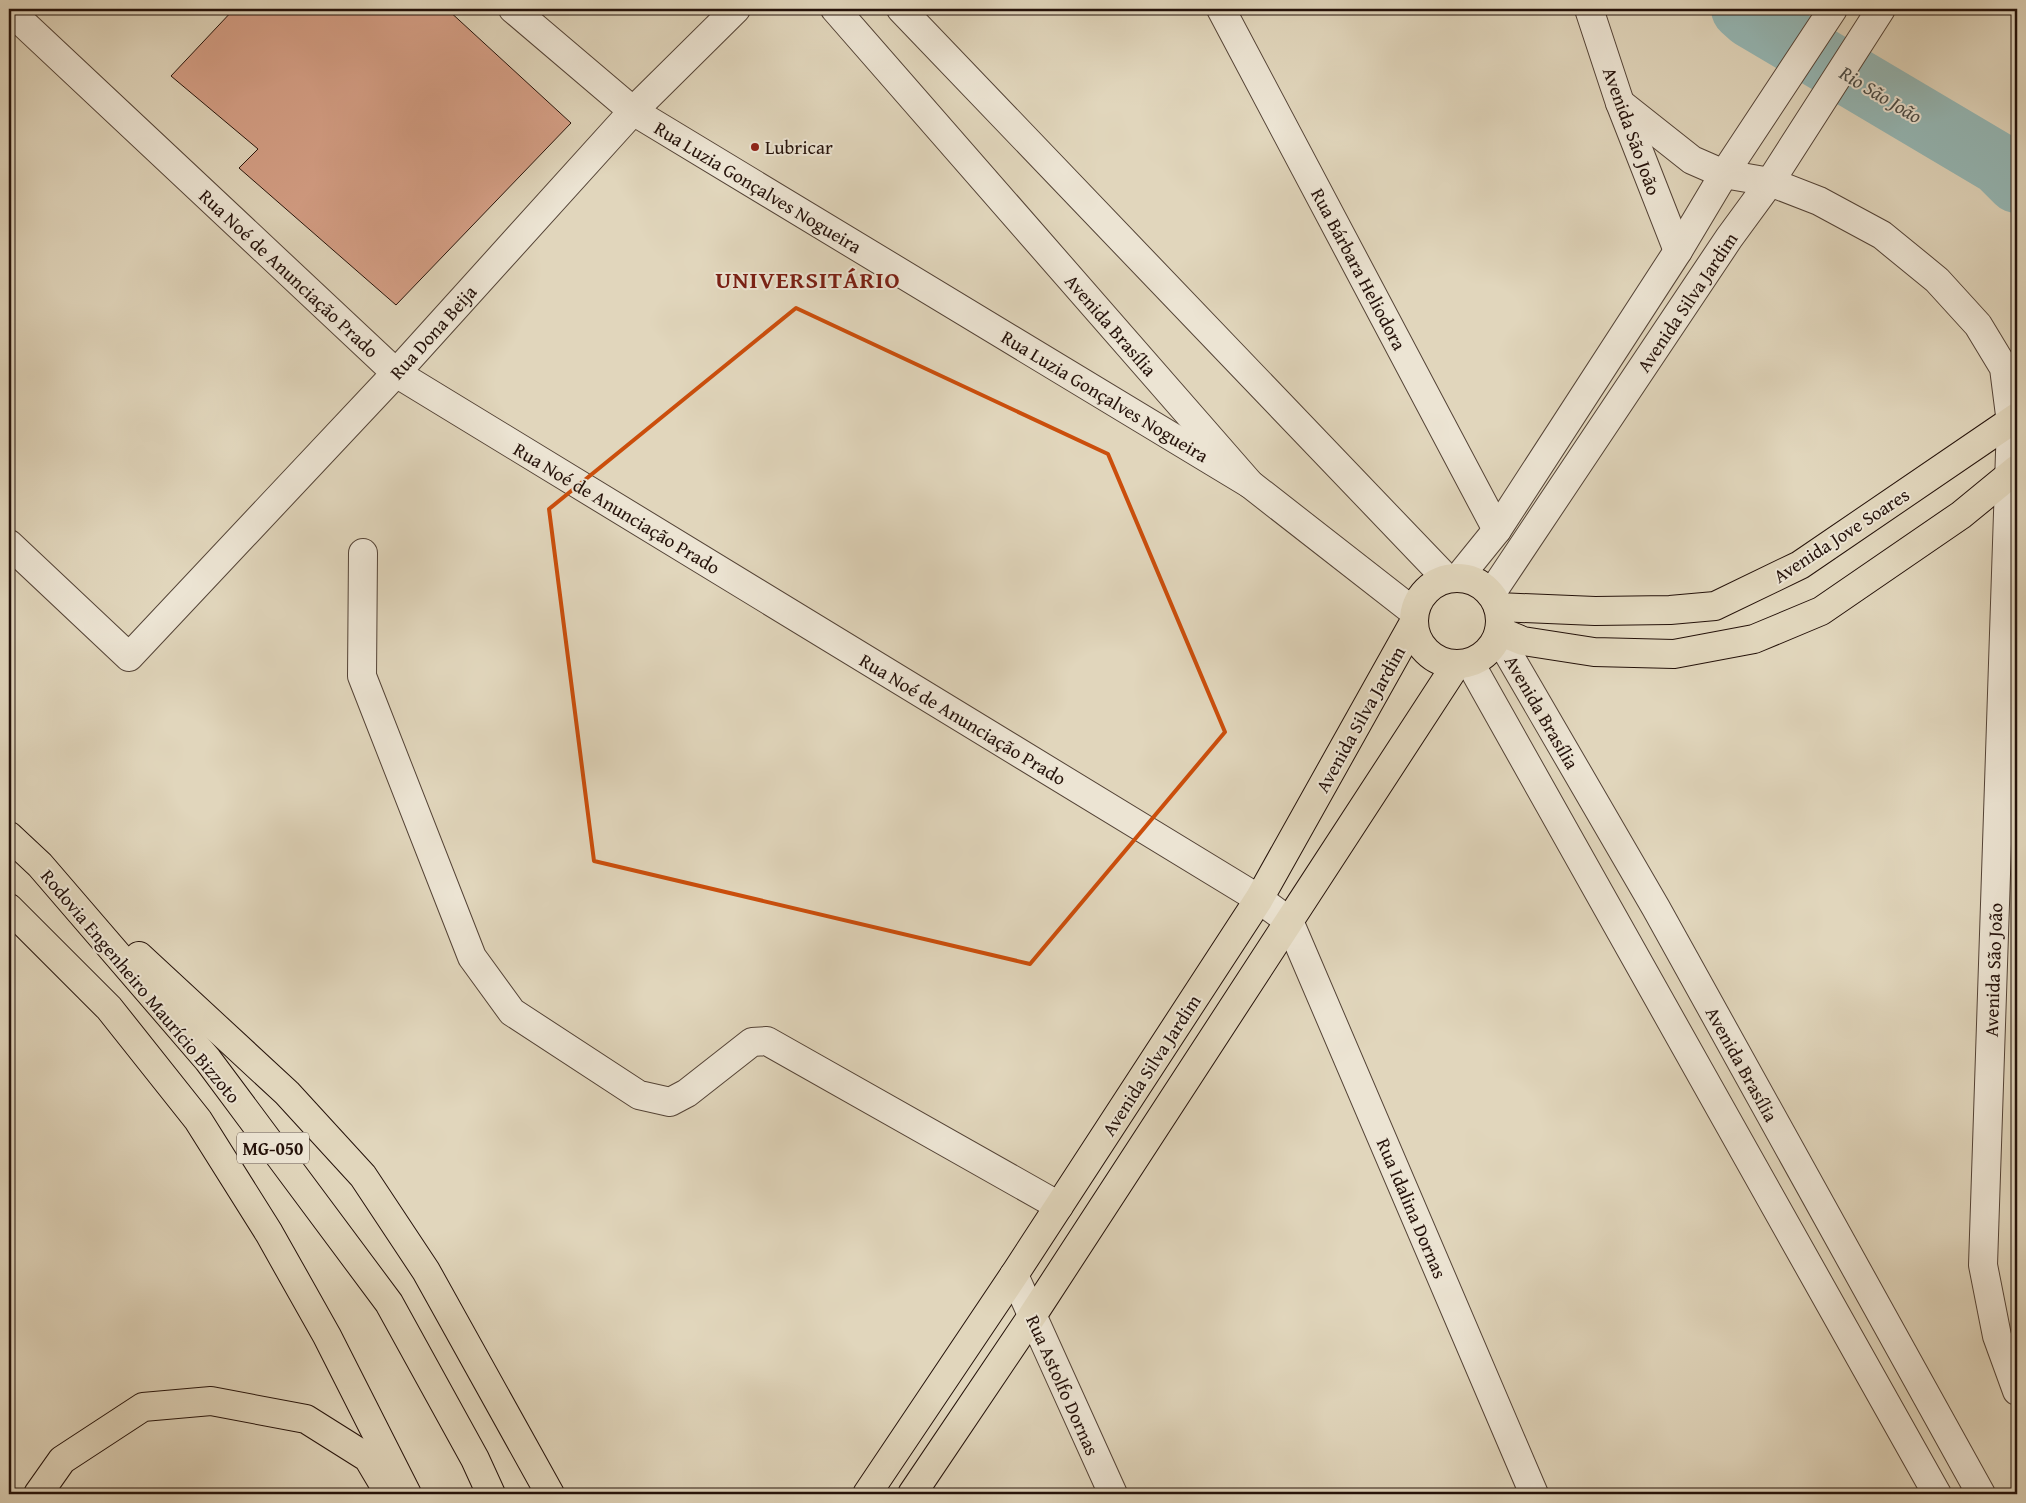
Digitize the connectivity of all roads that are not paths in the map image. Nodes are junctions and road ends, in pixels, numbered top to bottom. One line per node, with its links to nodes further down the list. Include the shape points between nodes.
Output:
1 (513, 9): 11 (street, Rua Luzia Gonçalves Nogueira)
2 (736, 9): 11 (street, Rua Dona Beija)
3 (835, 9): 18 (street, Avenida Brasília)
4 (901, 9): 22 (street)
5 (1221, 9): 19 (street, Rua Bárbara Heliodora)
6 (1589, 9): 10 (street, Avenida São João)
7 (1834, 9): 12 (street, Avenida Silva Jardim)
8 (1881, 9): 13 (street, Avenida Silva Jardim)
9 (9, 10): 15 (street, Rua Noé de Anunciação Prado)
10 (1620, 103): 12 (street, Avenida São João, via 1692,160); 14 (street, Avenida São João)
11 (632, 111): 15 (street, Rua Dona Beija); 18 (street, Rua Luzia Gonçalves Nogueira)
12 (1724, 174): 13 (street, Avenida São João); 14 (street, Avenida Silva Jardim)
13 (1774, 174): 16 (street, Avenida São João, via 1882,235 1938,280 1978,325 2004,368); 23 (street, Avenida Silva Jardim, via 1724,246)
14 (1678, 251): 19 (street, Avenida Silva Jardim)
15 (396, 374): 20 (street, Rua Dona Beija, via 129,657); 28 (street, Rua Noé de Anunciação Prado)
16 (2014, 420): 17 (street, Avenida São João); 23 (main road, Avenida Jove Soares, via 1800,566 1715,606)
17 (2013, 473): 23 (main road, via 1961,515 1821,611 1754,640 1674,654 1594,652 1523,641); 36 (street, Avenida São João, via 1984,1265 1997,1336)
18 (1250, 484): 24 (street, Avenida Brasília)
19 (1497, 530): 22 (street, Avenida Silva Jardim)
20 (9, 544)
21 (363, 553): 33 (street, via 362,676 472,957 512,1012 639,1095 670,1102 687,1093 752,1042 767,1041)
22 (1453, 578): 23 (main road, via 1471,580 1483,586); 24 (main road, via 1425,590 1418,600)
23 (1496, 617): 25 (main road, via 1491,648 1482,657); 30 (street, Avenida Brasília)
24 (1414, 618): 25 (main road, via 1416,637 1432,657 1444,663); 28 (main road, Avenida Silva Jardim)
25 (1463, 664): 31 (main road, Avenida Silva Jardim); 32 (street, Avenida Brasília)
26 (9, 836): 27 (main road, Rodovia Engenheiro Maurício Bizzoto / MG-050)
27 (40, 865): 40 (main road, Rodovia Engenheiro Maurício Bizzoto / MG-050, via 208,1060 389,1303); 41 (main road, via 287,1093 363,1176 426,1271)
28 (1259, 899): 31 (street, Rua Noé de Anunciação Prado); 33 (main road, Avenida Silva Jardim)
29 (9, 908): 39 (main road, Rodovia Engenheiro Maurício Bizzoto / MG-050, via 109,1008 198,1120 269,1233 328,1336)
30 (1656, 908): 32 (street); 47 (street, Avenida Brasília)
31 (1289, 921): 35 (main road, Avenida Silva Jardim); 45 (street, Rua Idalina Dornas)
32 (1619, 929): 46 (street, Avenida Brasília)
33 (1059, 1206): 34 (main road, Avenida Silva Jardim)
34 (1014, 1275): 35 (street, Rua Astolfo Dornas); 42 (main road, Avenida Silva Jardim)
35 (1032, 1316): 43 (main road, Avenida Silva Jardim); 44 (street, Rua Astolfo Dornas)
36 (2017, 1391)
37 (38, 1494): 38 (main road, via 62,1460 144,1407 211,1401 306,1419 368,1458)
38 (390, 1494)
39 (407, 1494)
40 (492, 1494)
41 (550, 1494)
42 (868, 1494)
43 (912, 1494)
44 (1113, 1494)
45 (1534, 1494)
46 (1937, 1494)
47 (1981, 1494)

